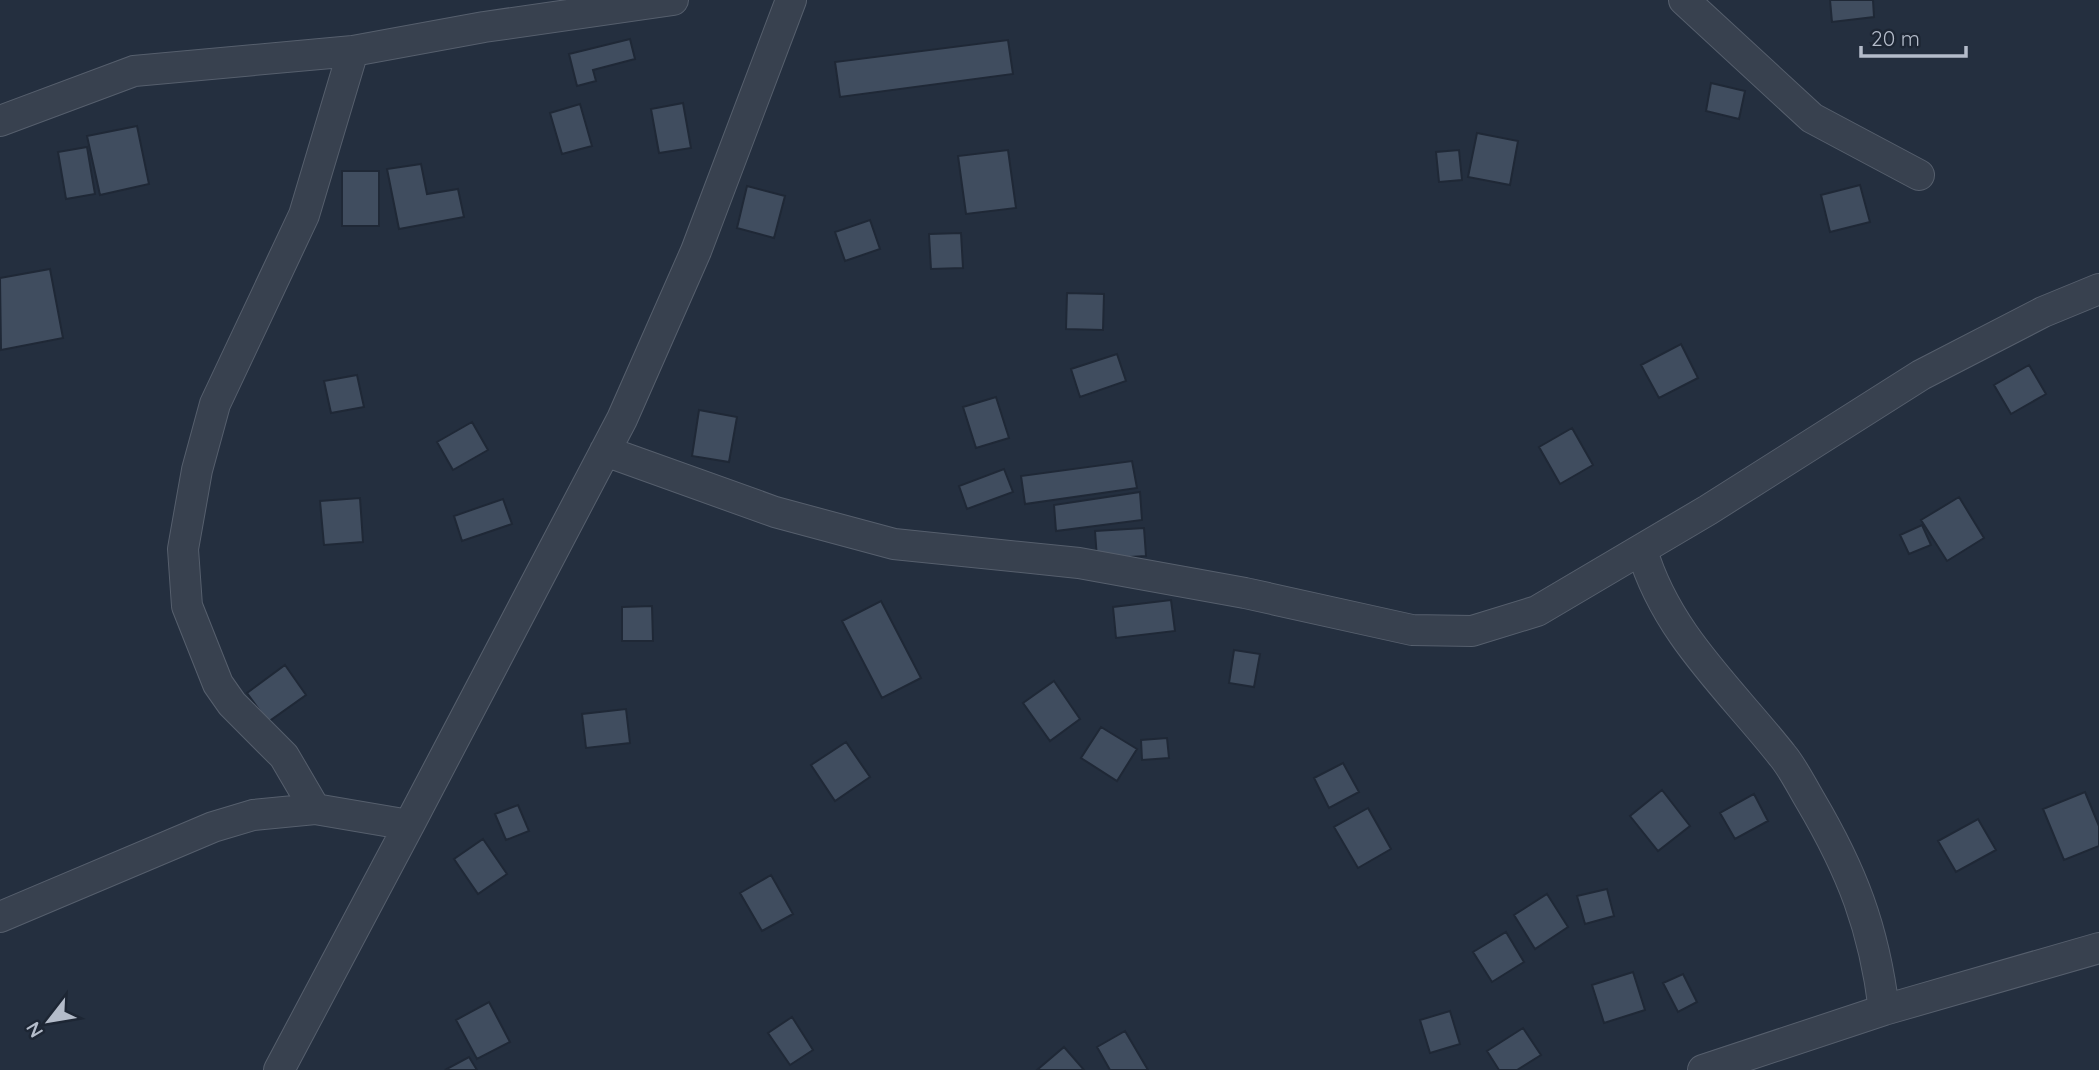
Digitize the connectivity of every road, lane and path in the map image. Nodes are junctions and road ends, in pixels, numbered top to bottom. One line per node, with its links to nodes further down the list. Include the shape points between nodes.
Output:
1 (673, 0): 4 (street)
2 (791, 0): 8 (street, via 696,251)
3 (1684, 0): 6 (street, via 1812,118)
4 (354, 51): 5 (street, via 134,72); 10 (street, via 304,215 215,404 183,549 187,606 218,684 284,756)
5 (0, 121)
6 (1919, 175)
7 (2099, 289): 9 (street, via 2043,312 1921,375)
8 (605, 451): 9 (street, via 775,512 894,544 1079,563 1412,630 1472,631 1537,611); 11 (street)
9 (1642, 550): 14 (street, via 1675,626 1784,757 1835,843 1865,910)
10 (315, 810): 11 (street); 12 (street, via 278,811 213,827)
11 (409, 825): 15 (street)
12 (0, 916)
13 (2099, 948): 14 (street)
14 (1884, 1010): 16 (street)
15 (279, 1070)
16 (1703, 1070)

